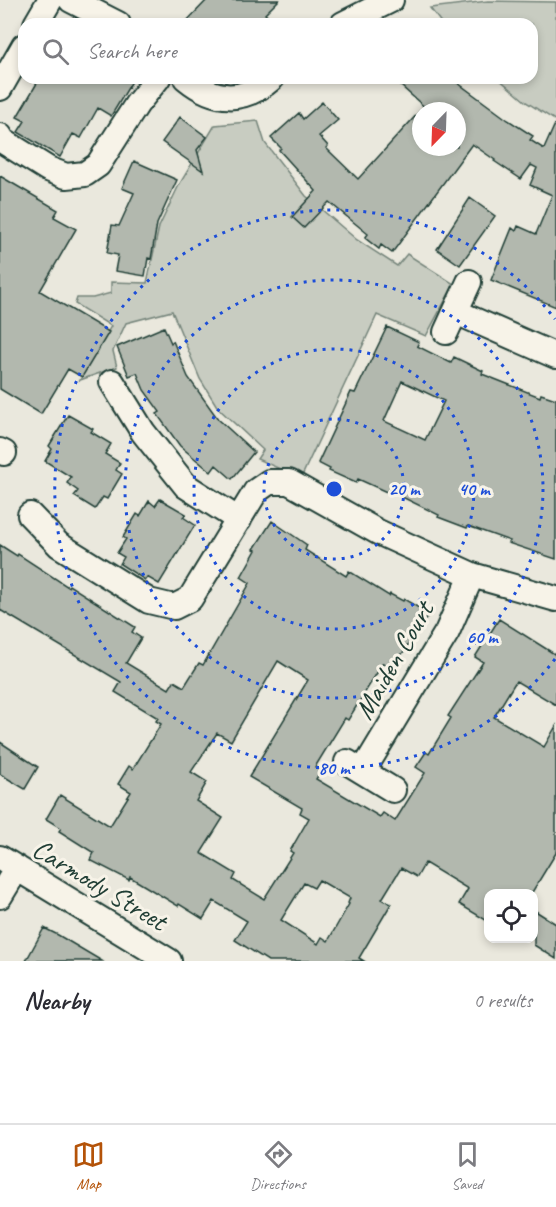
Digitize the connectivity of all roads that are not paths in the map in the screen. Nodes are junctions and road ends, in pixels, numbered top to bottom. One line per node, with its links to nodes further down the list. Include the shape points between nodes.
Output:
1 (50, 0): 4 (street)
2 (71, 0): 5 (street)
3 (390, 0): 6 (street)
4 (40, 18)
5 (106, 18)
6 (355, 18)
7 (18, 56): 11 (street)
8 (153, 84): 12 (street, via 98,165 85,174 66,176 48,170)
9 (194, 84): 10 (street, via 217,95 236,96 251,93)
10 (264, 84)
11 (0, 88)
12 (0, 136)
13 (470, 282): 14 (street, via 451,322)
14 (556, 356)
15 (112, 382): 17 (street, via 143,432 186,486)
16 (30, 512): 17 (street, via 59,545 149,601 174,607 190,600)
17 (239, 520): 18 (street, via 256,490 269,482 289,482 378,532)
18 (472, 575): 19 (street); 20 (street, Maiden Court, via 447,632 355,767)
19 (556, 599)
20 (393, 790)
21 (8, 863): 22 (street); 23 (street, Carmody Street)
22 (0, 896)
23 (169, 961)

